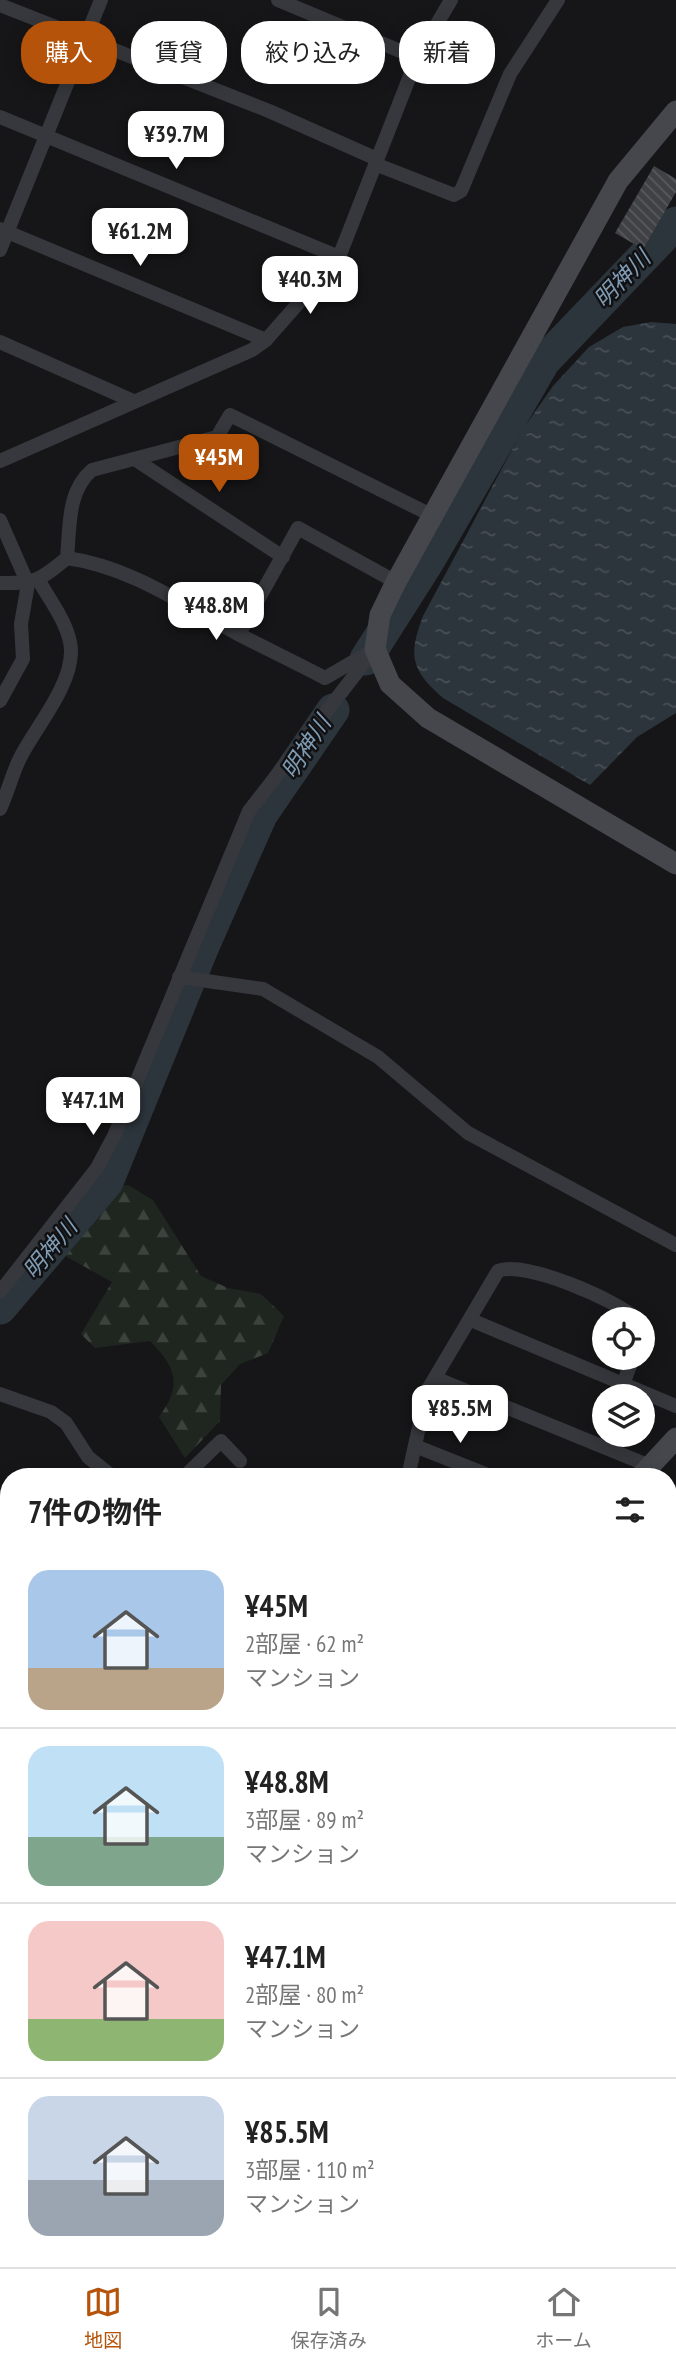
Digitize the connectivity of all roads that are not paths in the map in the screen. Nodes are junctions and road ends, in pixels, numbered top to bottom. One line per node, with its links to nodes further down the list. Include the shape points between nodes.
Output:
1 (101, 0): 7 (street)
2 (278, 0): 9 (street)
3 (451, 0): 8 (street)
4 (558, 0): 16 (street, via 510,74 461,191 454,195)
5 (0, 5): 6 (street)
6 (37, 21)
7 (94, 21)
8 (439, 21)
9 (399, 50)
10 (117, 54): 16 (street, via 269,111)
11 (69, 84): 15 (street)
12 (407, 84): 16 (street)
13 (676, 111): 25 (street, via 618,181)
14 (0, 117): 15 (street)
15 (48, 136): 17 (street); 19 (street)
16 (376, 161): 19 (street)
17 (4, 230): 18 (street); 20 (street)
18 (0, 250)
19 (339, 257): 20 (street)
20 (266, 340): 22 (street)
21 (0, 342): 22 (street)
22 (132, 401): 24 (street)
23 (136, 460): 25 (street, via 216,437 230,415); 27 (street); 28 (street, via 92,470 80,480 71,505)
24 (0, 461)
25 (433, 516): 30 (street)
26 (0, 520): 29 (street)
27 (283, 556): 30 (street, via 299,528); 32 (street)
28 (67, 558): 29 (street); 32 (street, via 116,569)
29 (34, 582): 31 (street); 34 (street, via 21,624 23,659); 35 (street, via 66,631 71,651 68,667 42,724 20,758)
30 (396, 582): 33 (street, via 380,615)
31 (0, 583)
32 (239, 634): 33 (street, via 326,678)
33 (375, 649): 36 (street, via 390,684 428,718); 37 (street, via 249,811)
34 (0, 701)
35 (0, 809)
36 (676, 864)
37 (179, 977): 38 (street, via 263,989 378,1057 468,1133); 39 (street, via 97,1168)
38 (676, 1245)
39 (0, 1292)
40 (618, 1307): 41 (street, via 517,1267 498,1271)
41 (471, 1320): 43 (street); 44 (street)
42 (628, 1370): 44 (street)
43 (435, 1378): 49 (street, via 427,1391); 55 (street)
44 (623, 1384)
45 (0, 1394): 51 (street, via 51,1412 66,1423 88,1457)
46 (655, 1397): 47 (street)
47 (676, 1406)
48 (676, 1438): 56 (street)
49 (415, 1446): 53 (street); 54 (street)
50 (240, 1461): 52 (street, via 222,1441)
51 (102, 1468)
52 (194, 1468)
53 (410, 1468)
54 (470, 1468)
55 (638, 1468)
56 (648, 1468)

